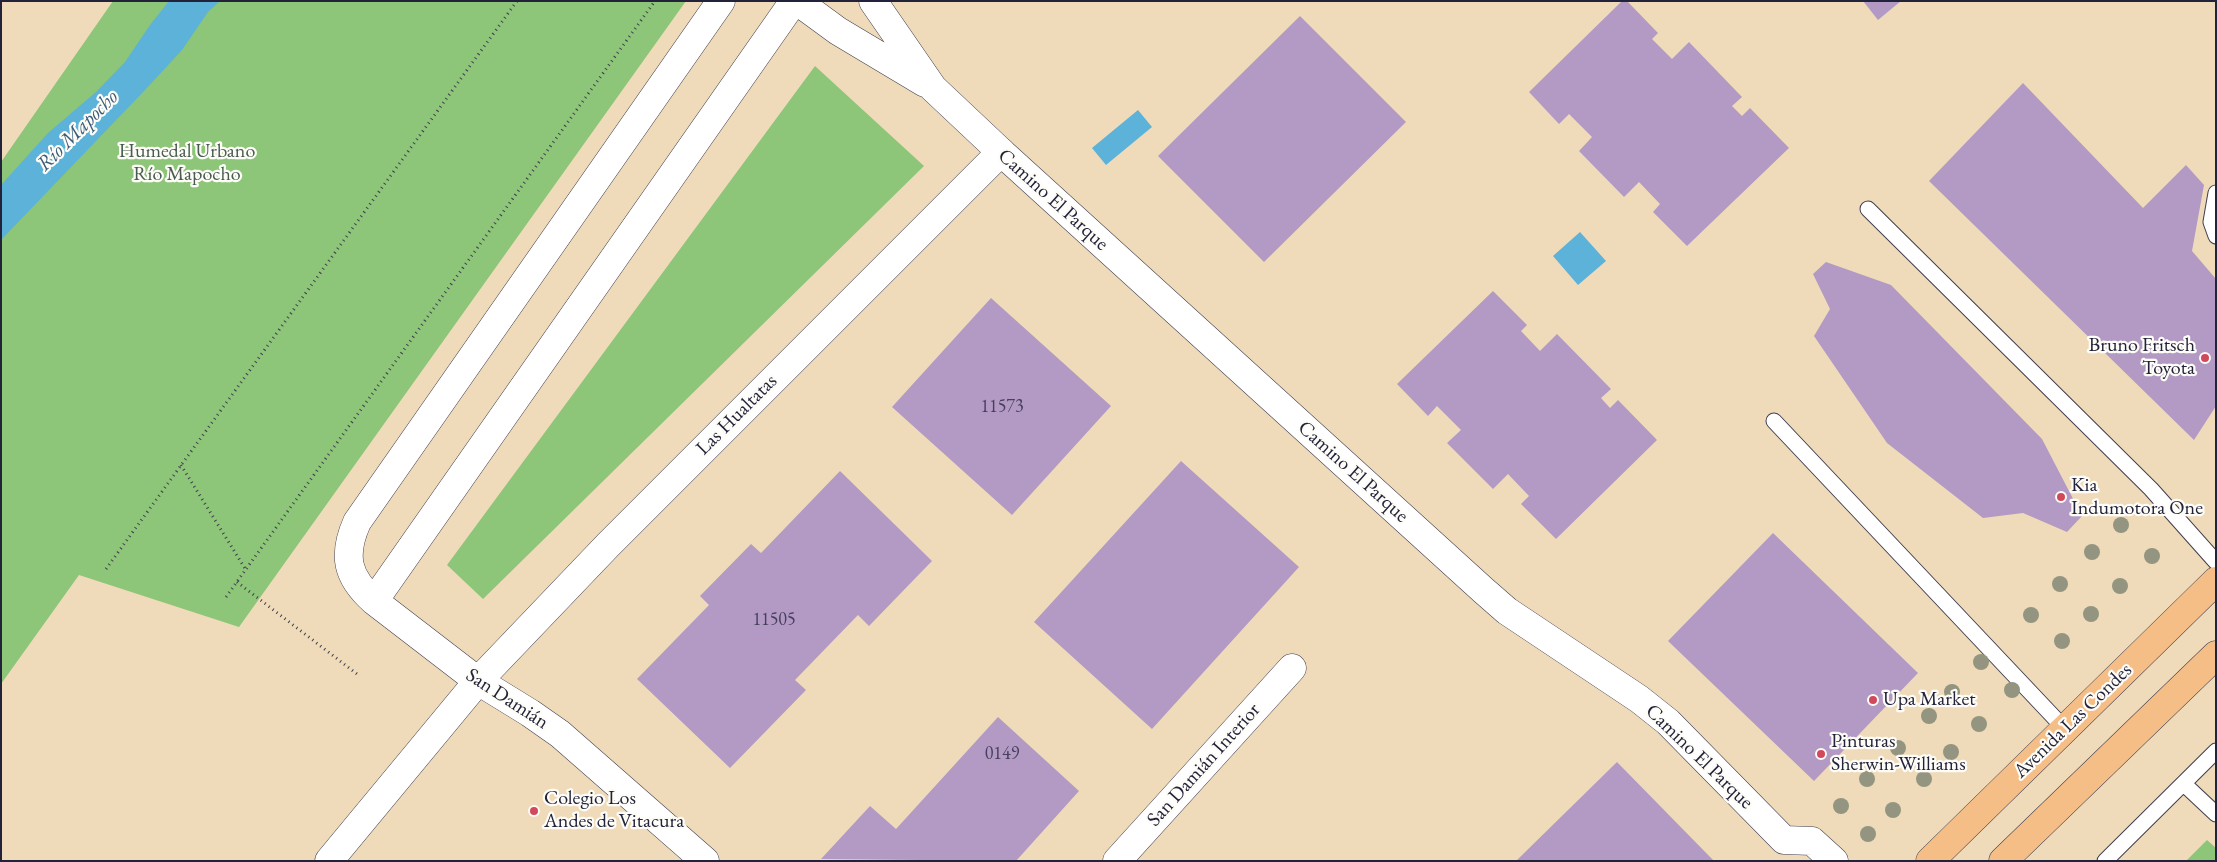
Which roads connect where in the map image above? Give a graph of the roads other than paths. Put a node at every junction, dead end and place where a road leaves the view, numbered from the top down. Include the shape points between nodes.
1 (721, 1) edge
2 (795, 1) edge
3 (873, 1) edge
4 (933, 88) junction
5 (1001, 152) junction
6 (2216, 193) edge
7 (1868, 209) dead end
8 (2216, 236) edge
9 (1774, 421) dead end
10 (2216, 562) edge
11 (2216, 581) edge
12 (374, 601) junction
13 (2216, 654) edge
14 (1292, 668) dead end
15 (478, 681) junction
16 (2065, 729) junction
17 (2216, 751) edge
18 (2184, 784) junction
19 (2216, 814) edge
20 (1784, 851) edge
21 (329, 861) edge
22 (705, 861) edge
23 (1117, 861) edge
24 (1834, 861) edge
25 (1930, 861) edge
26 (2003, 861) edge
27 (2105, 861) edge

1 - 12 street, San Damián via 357,522 350,538 351,574
2 - 4 street, Camino El Parque
2 - 12 street
3 - 4 street, Camino El Parque
4 - 5 street, Camino El Parque
5 - 15 street, Las Hualtatas via 671,482
5 - 20 street, Camino El Parque via 1507,611 1668,722
6 - 8 lane via 2211,222
7 - 10 lane via 2150,489
9 - 16 lane
11 - 16 main road, Avenida Las Condes
12 - 15 street, San Damián
13 - 26 main road
14 - 23 street, San Damián Interior
15 - 21 street, Las Hualtatas
15 - 22 street, San Damián via 560,734
16 - 25 main road, Avenida Las Condes
17 - 18 lane
18 - 19 lane
18 - 27 lane
20 - 24 street, Camino El Parque via 1812,841

